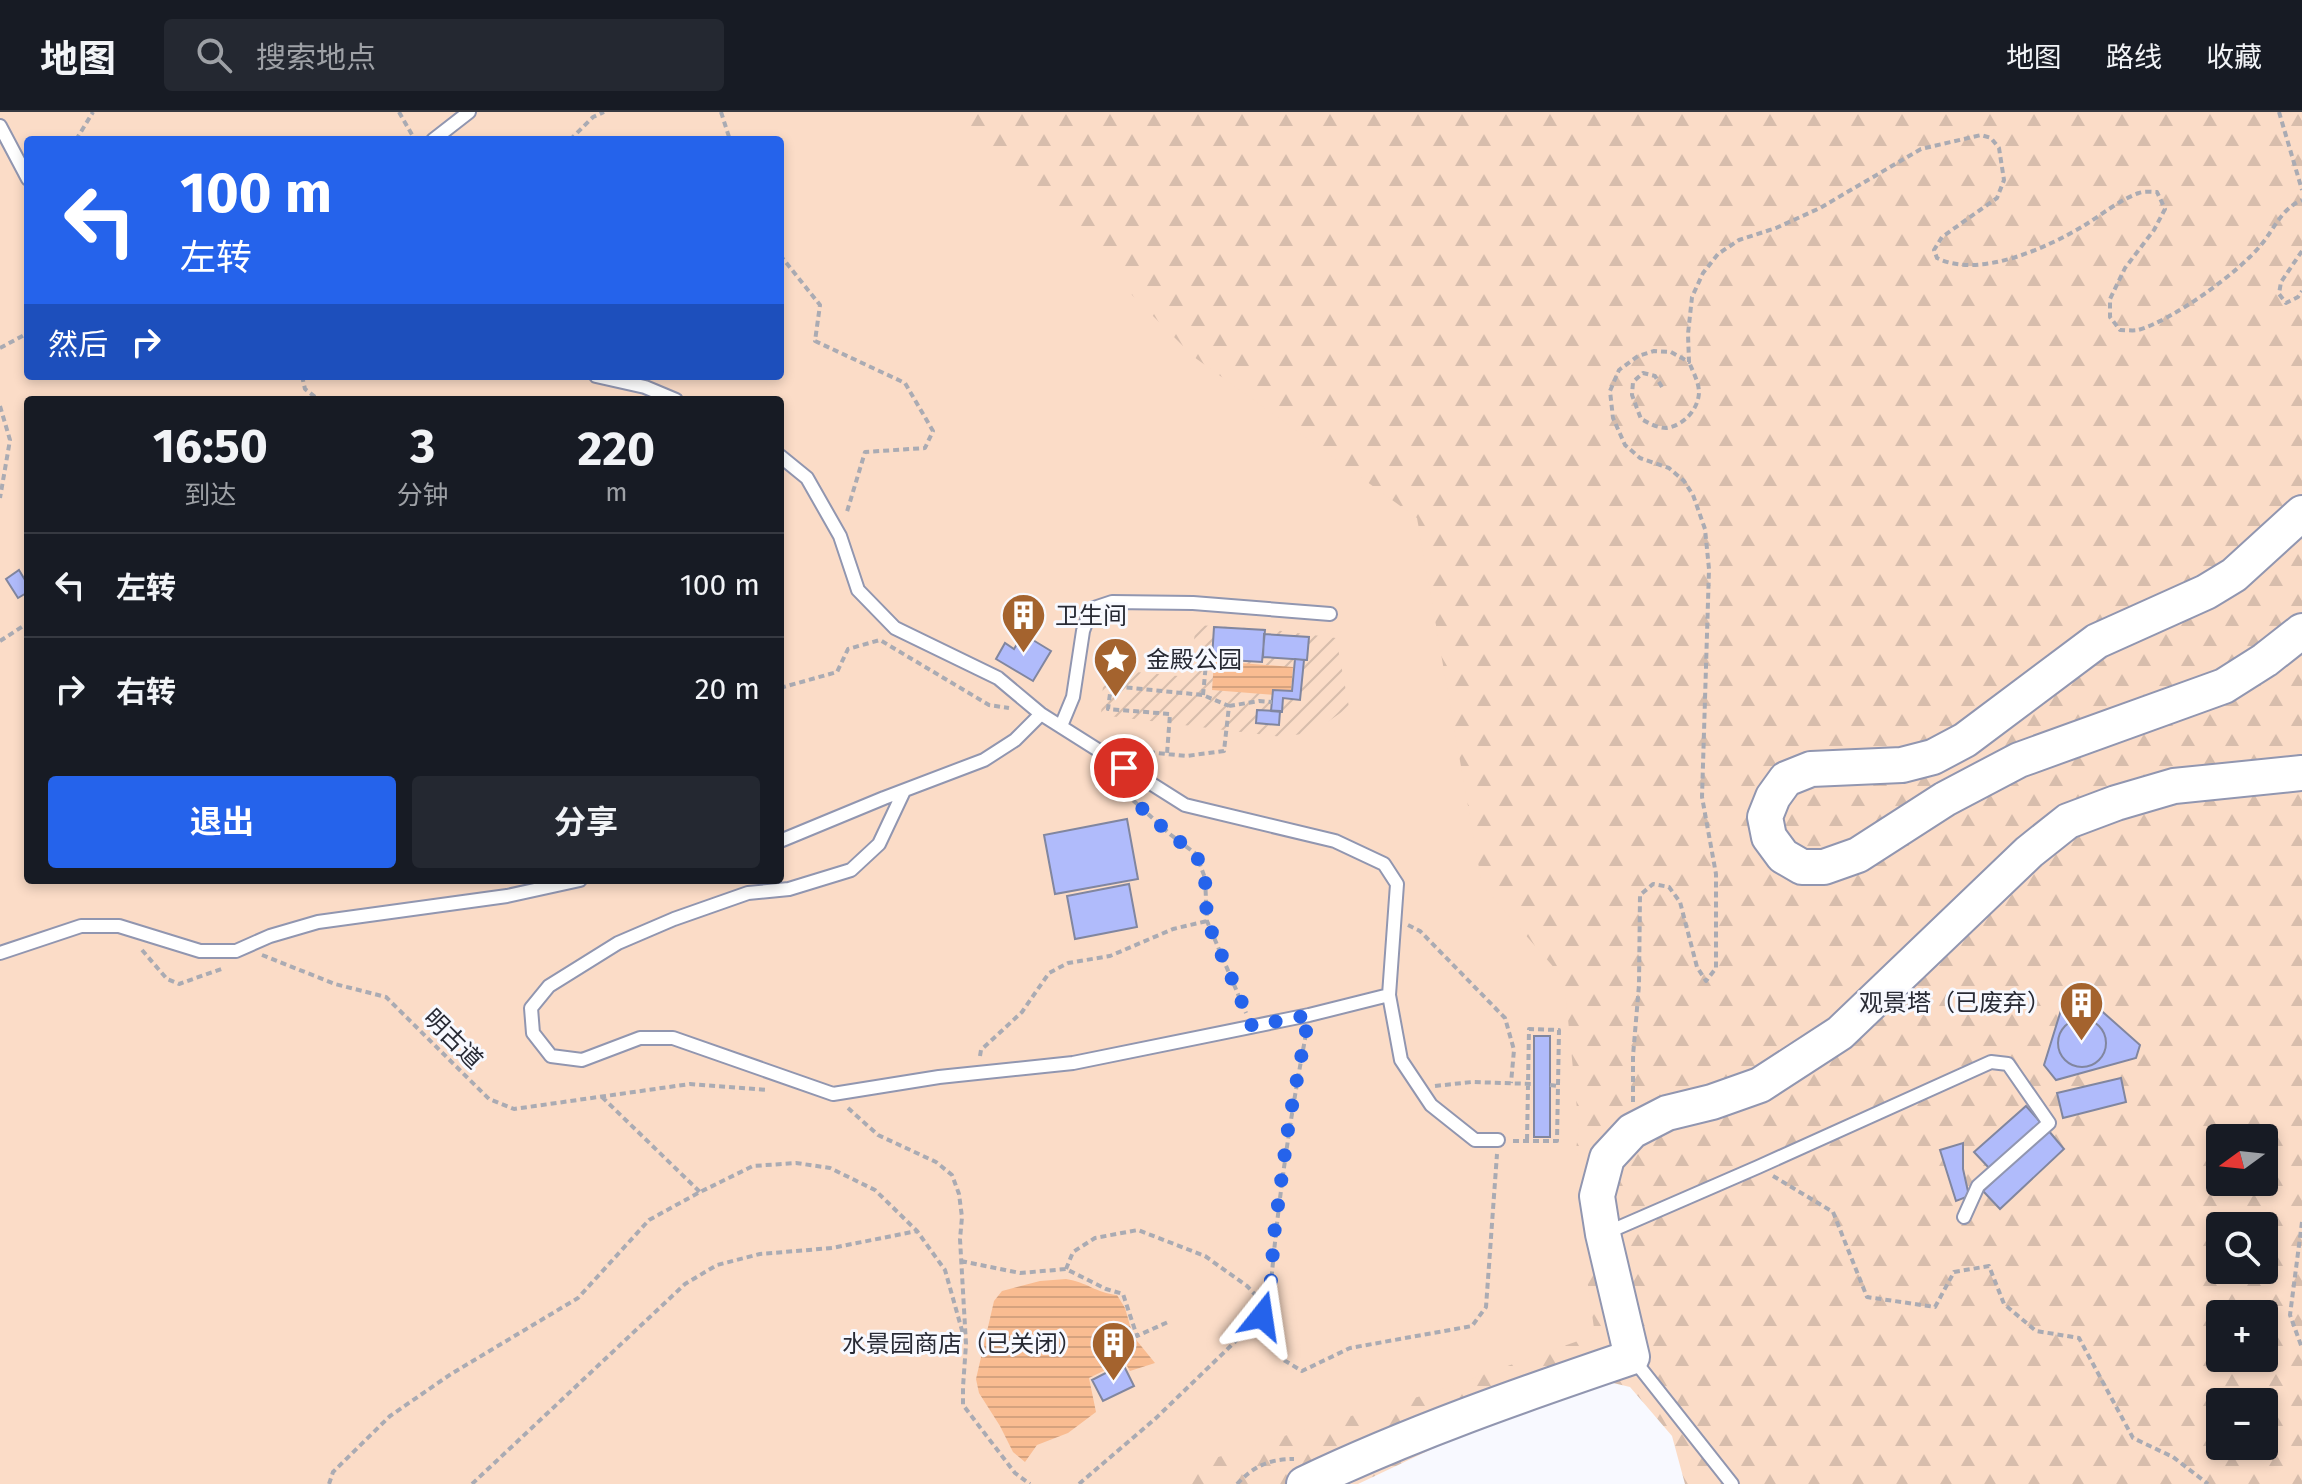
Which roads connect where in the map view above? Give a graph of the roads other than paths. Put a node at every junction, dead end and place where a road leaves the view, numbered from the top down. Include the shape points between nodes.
1 (469, 112) edge
2 (0, 126) edge
3 (438, 136) edge
4 (24, 171) edge
5 (614, 380) edge
6 (666, 396) edge
7 (784, 459) edge
8 (2302, 513) edge
9 (1330, 614) dead end
10 (2302, 631) edge
11 (1041, 714) junction
12 (1061, 726) junction
13 (2302, 773) edge
14 (904, 791) junction
15 (784, 839) edge
16 (562, 884) edge
17 (0, 953) edge
18 (1389, 995) junction
19 (1498, 1140) road end
20 (1964, 1217) dead end
21 (1603, 1234) junction
22 (1632, 1357) junction
23 (1304, 1472) edge
24 (1732, 1484) edge

1 - 3 lane
2 - 4 lane
5 - 6 lane
7 - 11 lane via 807,478 840,536 858,590 895,628 998,678
8 - 10 street via 2234,575 2097,641 1965,740 1933,757 1902,765 1811,769 1786,779 1765,817 1769,837 1783,856 1802,867 1824,867 1858,855 1945,799 2019,760 2224,686
9 - 12 lane via 1193,603 1112,602 1091,609 1073,697
11 - 12 lane
11 - 14 lane via 984,760
12 - 18 lane via 1185,805 1335,841 1384,864 1397,884
13 - 21 street via 2174,786 2068,821 1840,1033 1760,1085 1667,1113 1632,1131 1607,1158 1597,1196
14 - 15 lane
14 - 18 lane via 879,844 851,870 789,889 748,893 618,943 549,986 531,1008 533,1033 551,1056 582,1060 640,1038 673,1038 833,1094 1073,1063
16 - 17 lane via 318,922 236,951 200,951 119,926 81,926
18 - 19 lane via 1401,1060 1431,1105 1475,1140
20 - 21 lane via 1978,1186 2049,1123 2008,1064 1991,1062
21 - 22 street
22 - 23 street
22 - 24 lane

